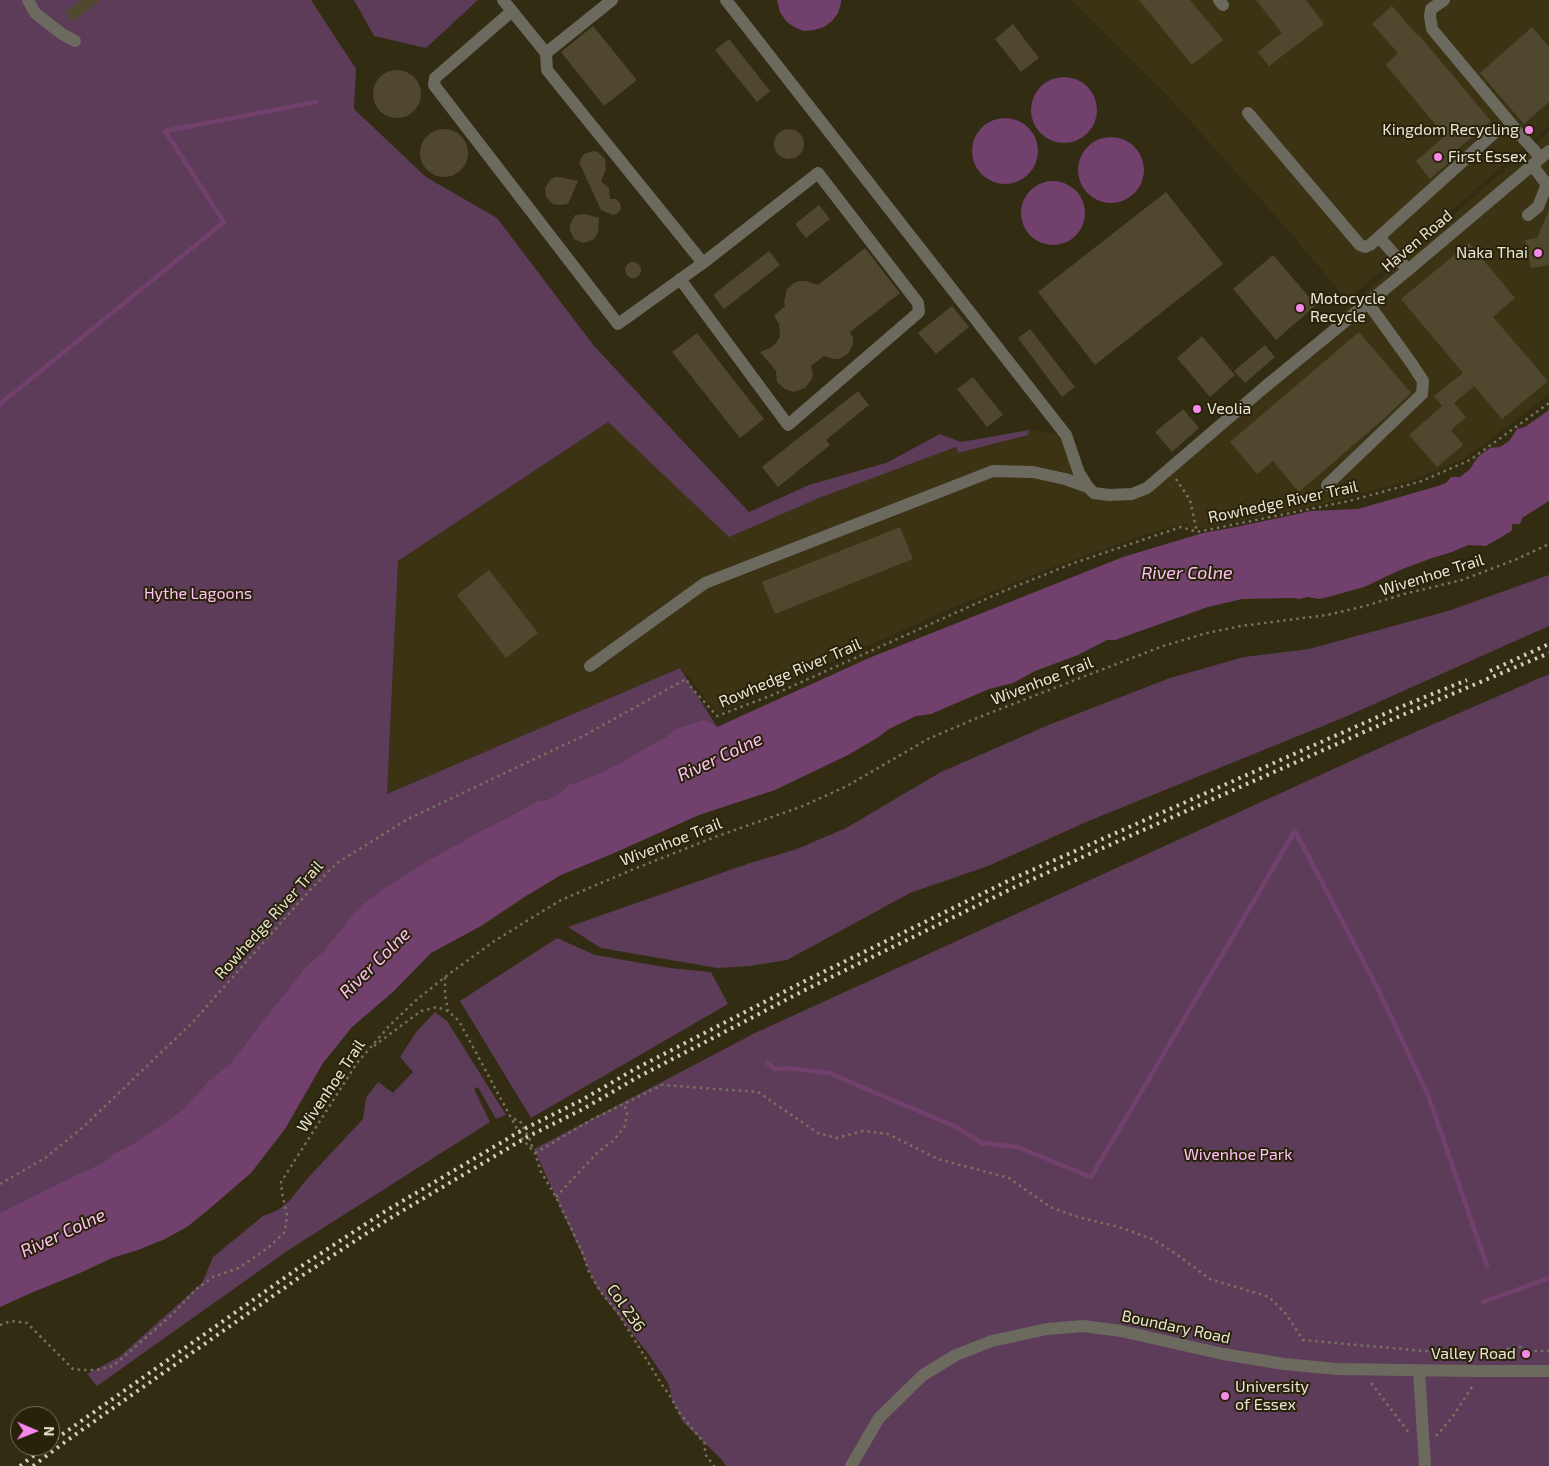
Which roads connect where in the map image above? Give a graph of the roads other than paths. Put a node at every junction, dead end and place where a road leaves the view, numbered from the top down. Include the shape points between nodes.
1 (28, 0) edge
2 (503, 0) edge
3 (612, 0) edge
4 (726, 0) edge
5 (1444, 0) edge
6 (512, 10) junction
7 (75, 41) dead end
8 (546, 53) junction
9 (1248, 113) dead end
10 (1494, 133) dead end
11 (1541, 158) edge
12 (1548, 186) edge
13 (1528, 215) dead end
14 (1380, 237) junction
15 (703, 263) junction
16 (1408, 270) junction
17 (680, 279) junction
18 (1368, 303) junction
19 (1327, 485) dead end
20 (1088, 487) junction
21 (590, 666) dead end
22 (1419, 1371) junction
23 (1549, 1371) edge
24 (851, 1466) edge
25 (1425, 1466) edge

1 - 7 street via 35,13
2 - 6 street
3 - 8 street
4 - 20 street via 1066,435 1079,473
5 - 11 street via 1431,9 1432,29
6 - 8 street
6 - 17 street via 435,78 434,85 618,324
8 - 15 street via 547,70
9 - 14 street via 1360,245 1370,245
10 - 14 street
11 - 12 street
11 - 16 street, Haven Road
12 - 13 street via 1538,207
14 - 16 street
15 - 17 street
15 - 17 street via 818,173 918,303 919,312 788,425
16 - 18 street, Haven Road
18 - 19 street via 1423,381 1422,394
18 - 20 street, Haven Road via 1147,488 1132,494 1108,495 1094,493
20 - 21 street, Haven Road via 1033,472 993,471 705,583
22 - 23 street, Boundary Road via 1475,1366
22 - 24 street, Boundary Road via 1284,1364 1121,1331 1083,1326 1047,1329 956,1354 923,1375 879,1418
22 - 25 street

